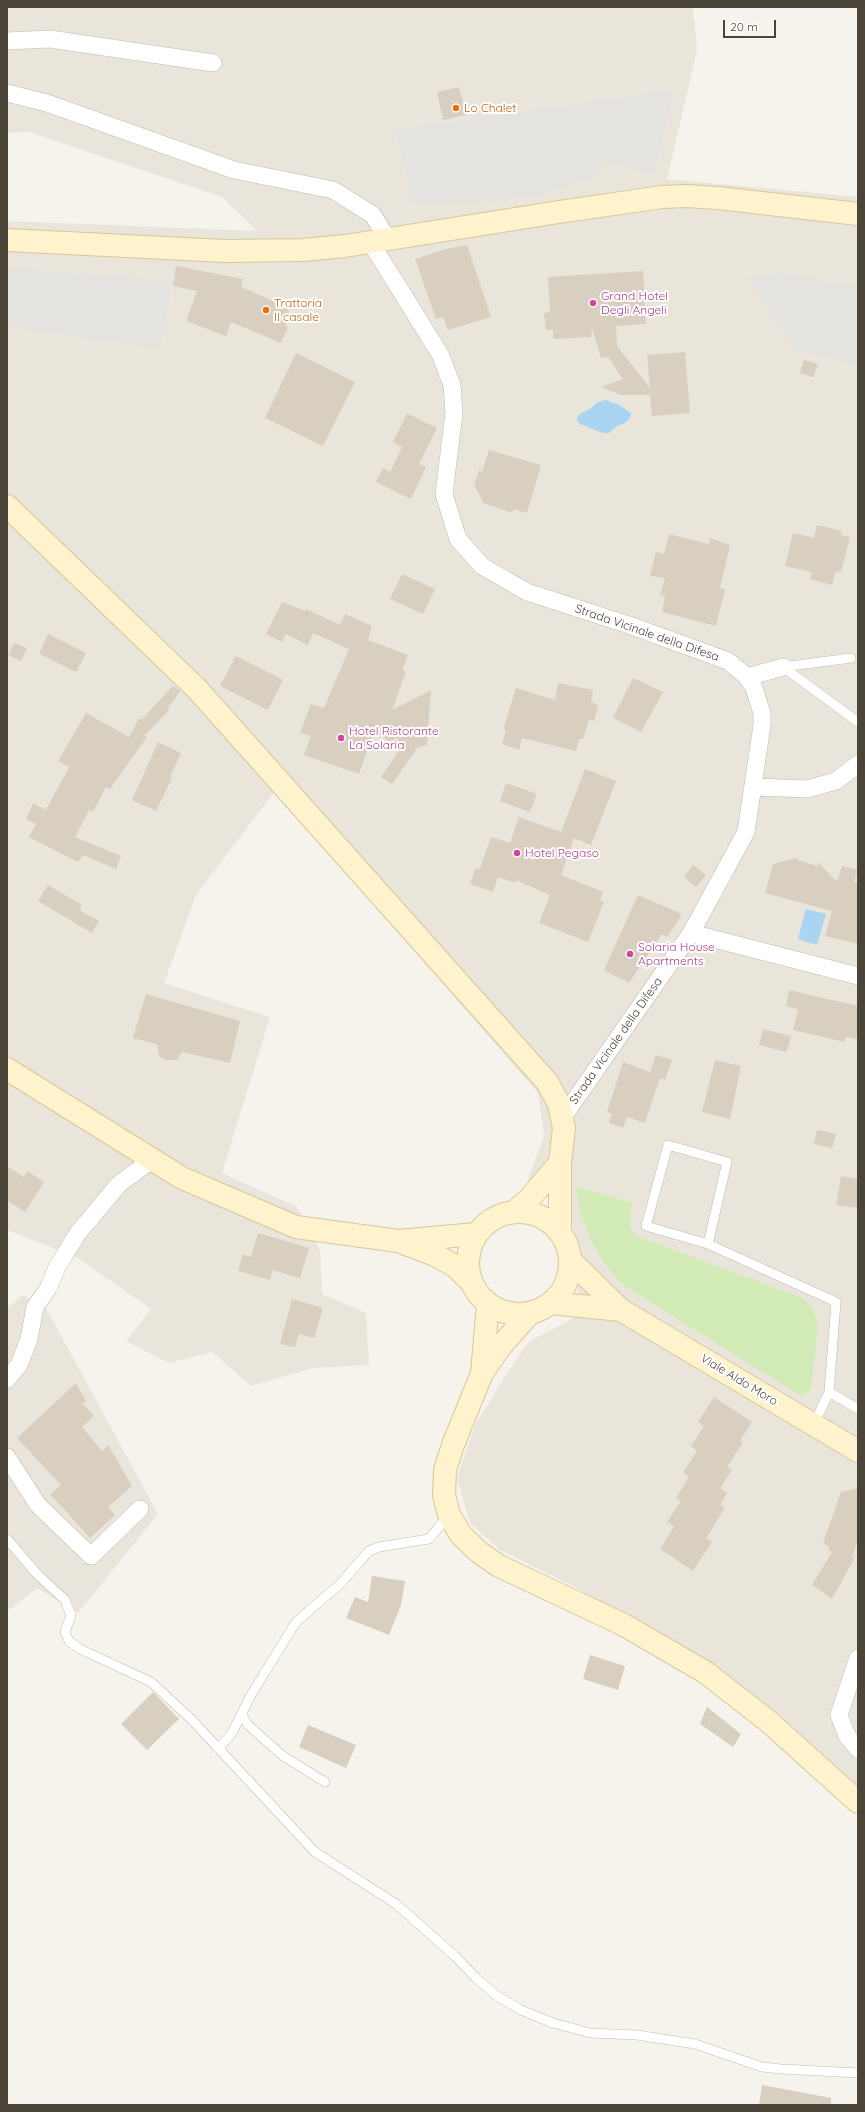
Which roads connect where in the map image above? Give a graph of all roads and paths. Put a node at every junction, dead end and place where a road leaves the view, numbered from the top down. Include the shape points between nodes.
1 (7, 41) edge
2 (213, 63) dead end
3 (7, 93) edge
4 (858, 214) edge
5 (7, 240) edge
6 (379, 241) junction
7 (7, 506) edge
8 (851, 658) dead end
9 (783, 667) junction
10 (747, 677) junction
11 (858, 722) edge
12 (858, 764) edge
13 (754, 787) junction
14 (691, 933) junction
15 (858, 976) edge
16 (7, 1069) edge
17 (563, 1117) junction
18 (153, 1159) junction
19 (560, 1163) junction
20 (514, 1212) junction
21 (560, 1233) junction
22 (476, 1234) junction
23 (398, 1241) junction
24 (708, 1244) junction
25 (570, 1260) junction
26 (470, 1281) junction
27 (551, 1303) junction
28 (488, 1304) junction
29 (621, 1310) junction
30 (530, 1313) junction
31 (482, 1373) junction
32 (7, 1379) edge
33 (829, 1392) junction
34 (858, 1409) edge
35 (814, 1424) junction
36 (858, 1451) edge
37 (7, 1457) edge
38 (140, 1509) dead end
39 (449, 1515) junction
40 (7, 1539) edge
41 (858, 1658) edge
42 (242, 1715) junction
43 (219, 1748) junction
44 (858, 1749) edge
45 (325, 1782) dead end
46 (858, 1802) edge
47 (858, 2073) edge

1 - 2 street via 50,39
3 - 6 street, Strada Vicinale della Difesa via 47,103 234,170 333,190 373,215
4 - 6 main road via 718,198 662,197
5 - 6 main road via 225,251 303,250
6 - 10 street, Strada Vicinale della Difesa via 440,354 452,385 454,413 444,494 458,539 482,566 528,592 717,656
7 - 17 main road via 203,695 534,1065 554,1093
8 - 9 lane
9 - 10 street
9 - 11 lane
10 - 13 street, Strada Vicinale della Difesa via 762,712
12 - 13 street via 836,781 807,789
13 - 14 street, Strada Vicinale della Difesa via 746,832
14 - 15 street
14 - 17 street, Strada Vicinale della Difesa
16 - 18 main road
17 - 19 main road via 564,1140
18 - 23 main road via 182,1178 296,1227
18 - 32 street via 119,1184 78,1233 57,1267 49,1287 35,1307 19,1365
19 - 20 main road via 529,1199
19 - 21 main road
20 - 21 main road via 531,1213 548,1221
20 - 22 main road via 499,1215 486,1223
21 - 25 main road via 567,1246
22 - 23 main road
22 - 26 main road via 469,1249 467,1265
23 - 26 main road via 435,1255 455,1266
24 - 24 lane via 727,1162 668,1145 646,1226
24 - 33 lane via 836,1302
25 - 27 main road via 568,1276 562,1291
25 - 29 main road, Viale Aldo Moro
26 - 28 main road
27 - 29 main road, Viale Aldo Moro
27 - 30 main road
28 - 30 main road via 501,1311
28 - 31 main road
29 - 35 main road, Viale Aldo Moro
30 - 31 main road via 500,1347
31 - 39 main road via 445,1470 444,1495
33 - 34 lane
33 - 35 lane
35 - 36 main road, Viale Aldo Moro
37 - 38 street via 38,1505 91,1556
39 - 42 lane via 429,1539 369,1550 340,1584 296,1622 251,1695
39 - 46 main road via 461,1535 499,1566 624,1625 705,1672 768,1721
40 - 43 lane via 37,1574 65,1600 71,1615 65,1632 69,1641 80,1650 134,1672 151,1682
41 - 44 street via 839,1715 846,1736
42 - 43 lane via 232,1733
42 - 45 lane via 248,1725 283,1756
43 - 47 lane via 315,1852 396,1904 497,1996 521,2010 553,2023 590,2032 637,2035 695,2044 781,2070

